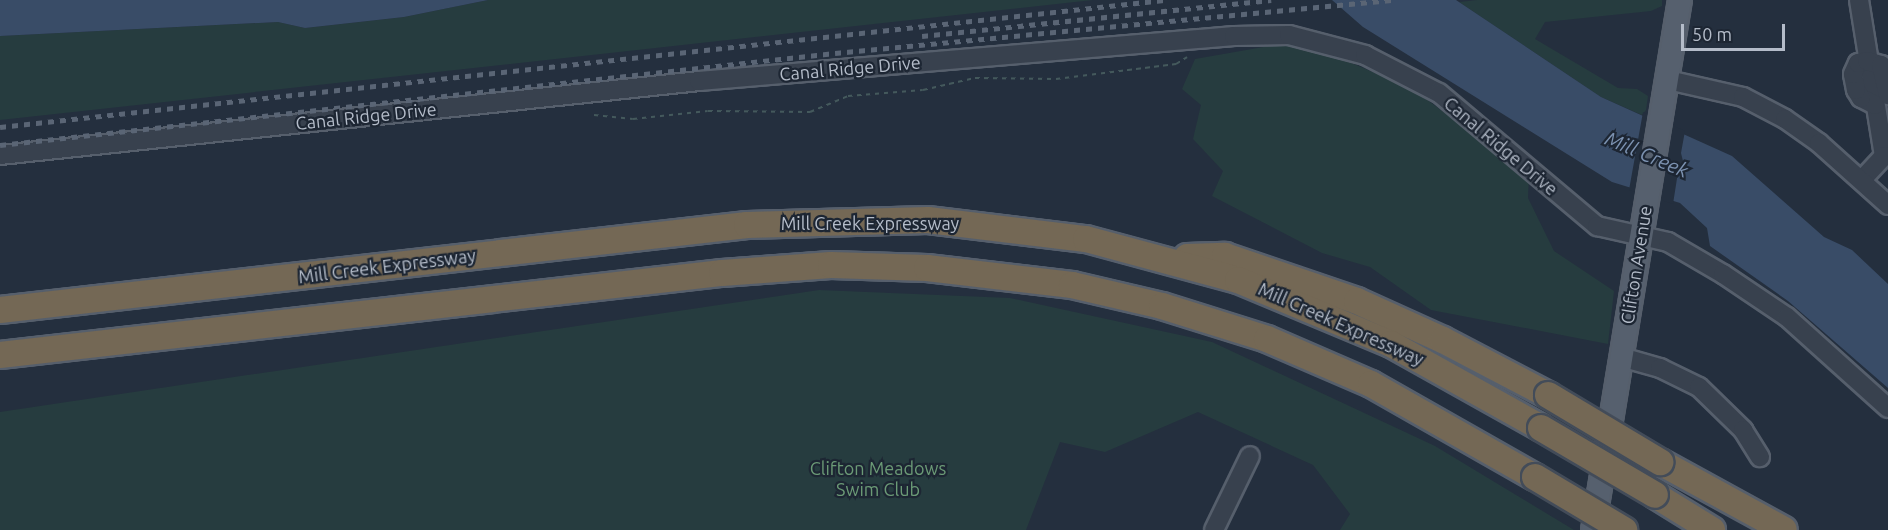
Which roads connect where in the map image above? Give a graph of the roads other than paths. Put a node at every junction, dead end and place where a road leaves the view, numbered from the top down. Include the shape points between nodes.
1 (1680, 0) edge
2 (1859, 0) edge
3 (1668, 80) junction
4 (1881, 100) edge
5 (1886, 154) edge
6 (0, 155) edge
7 (1862, 180) junction
8 (1888, 205) edge
9 (1642, 233) junction
10 (1162, 258) junction
11 (0, 310) edge
12 (0, 355) edge
13 (1621, 357) junction
14 (1888, 408) edge
15 (1250, 456) dead end
16 (1760, 457) dead end
17 (1214, 530) edge
18 (1593, 530) edge
19 (1624, 530) edge
20 (1712, 530) edge
21 (1784, 530) edge

1 - 3 main road, Clifton Avenue
2 - 4 street via 1867,61
3 - 7 street via 1731,94 1767,109 1819,143
3 - 9 main road, Clifton Avenue
4 - 5 street
5 - 7 street
6 - 9 street, Canal Ridge Drive via 699,81 1289,35 1338,47 1398,69 1439,93 1484,128 1597,226
7 - 8 street
9 - 13 main road, Clifton Avenue
9 - 14 street, Canal Ridge Drive via 1668,242 1787,317
10 - 11 highway, Mill Creek Expressway via 1086,239 1006,227 928,220 796,221
10 - 20 highway, Mill Creek Expressway, bridge via 1238,280 1350,324 1434,365
10 - 21 highway, bridge via 1225,256 1357,301 1548,395
12 - 19 highway, bridge via 722,273 831,265 927,268 1072,285 1162,306 1267,339 1380,389
13 - 16 street via 1660,368 1699,387 1743,430
13 - 18 main road, Clifton Avenue
15 - 17 street

